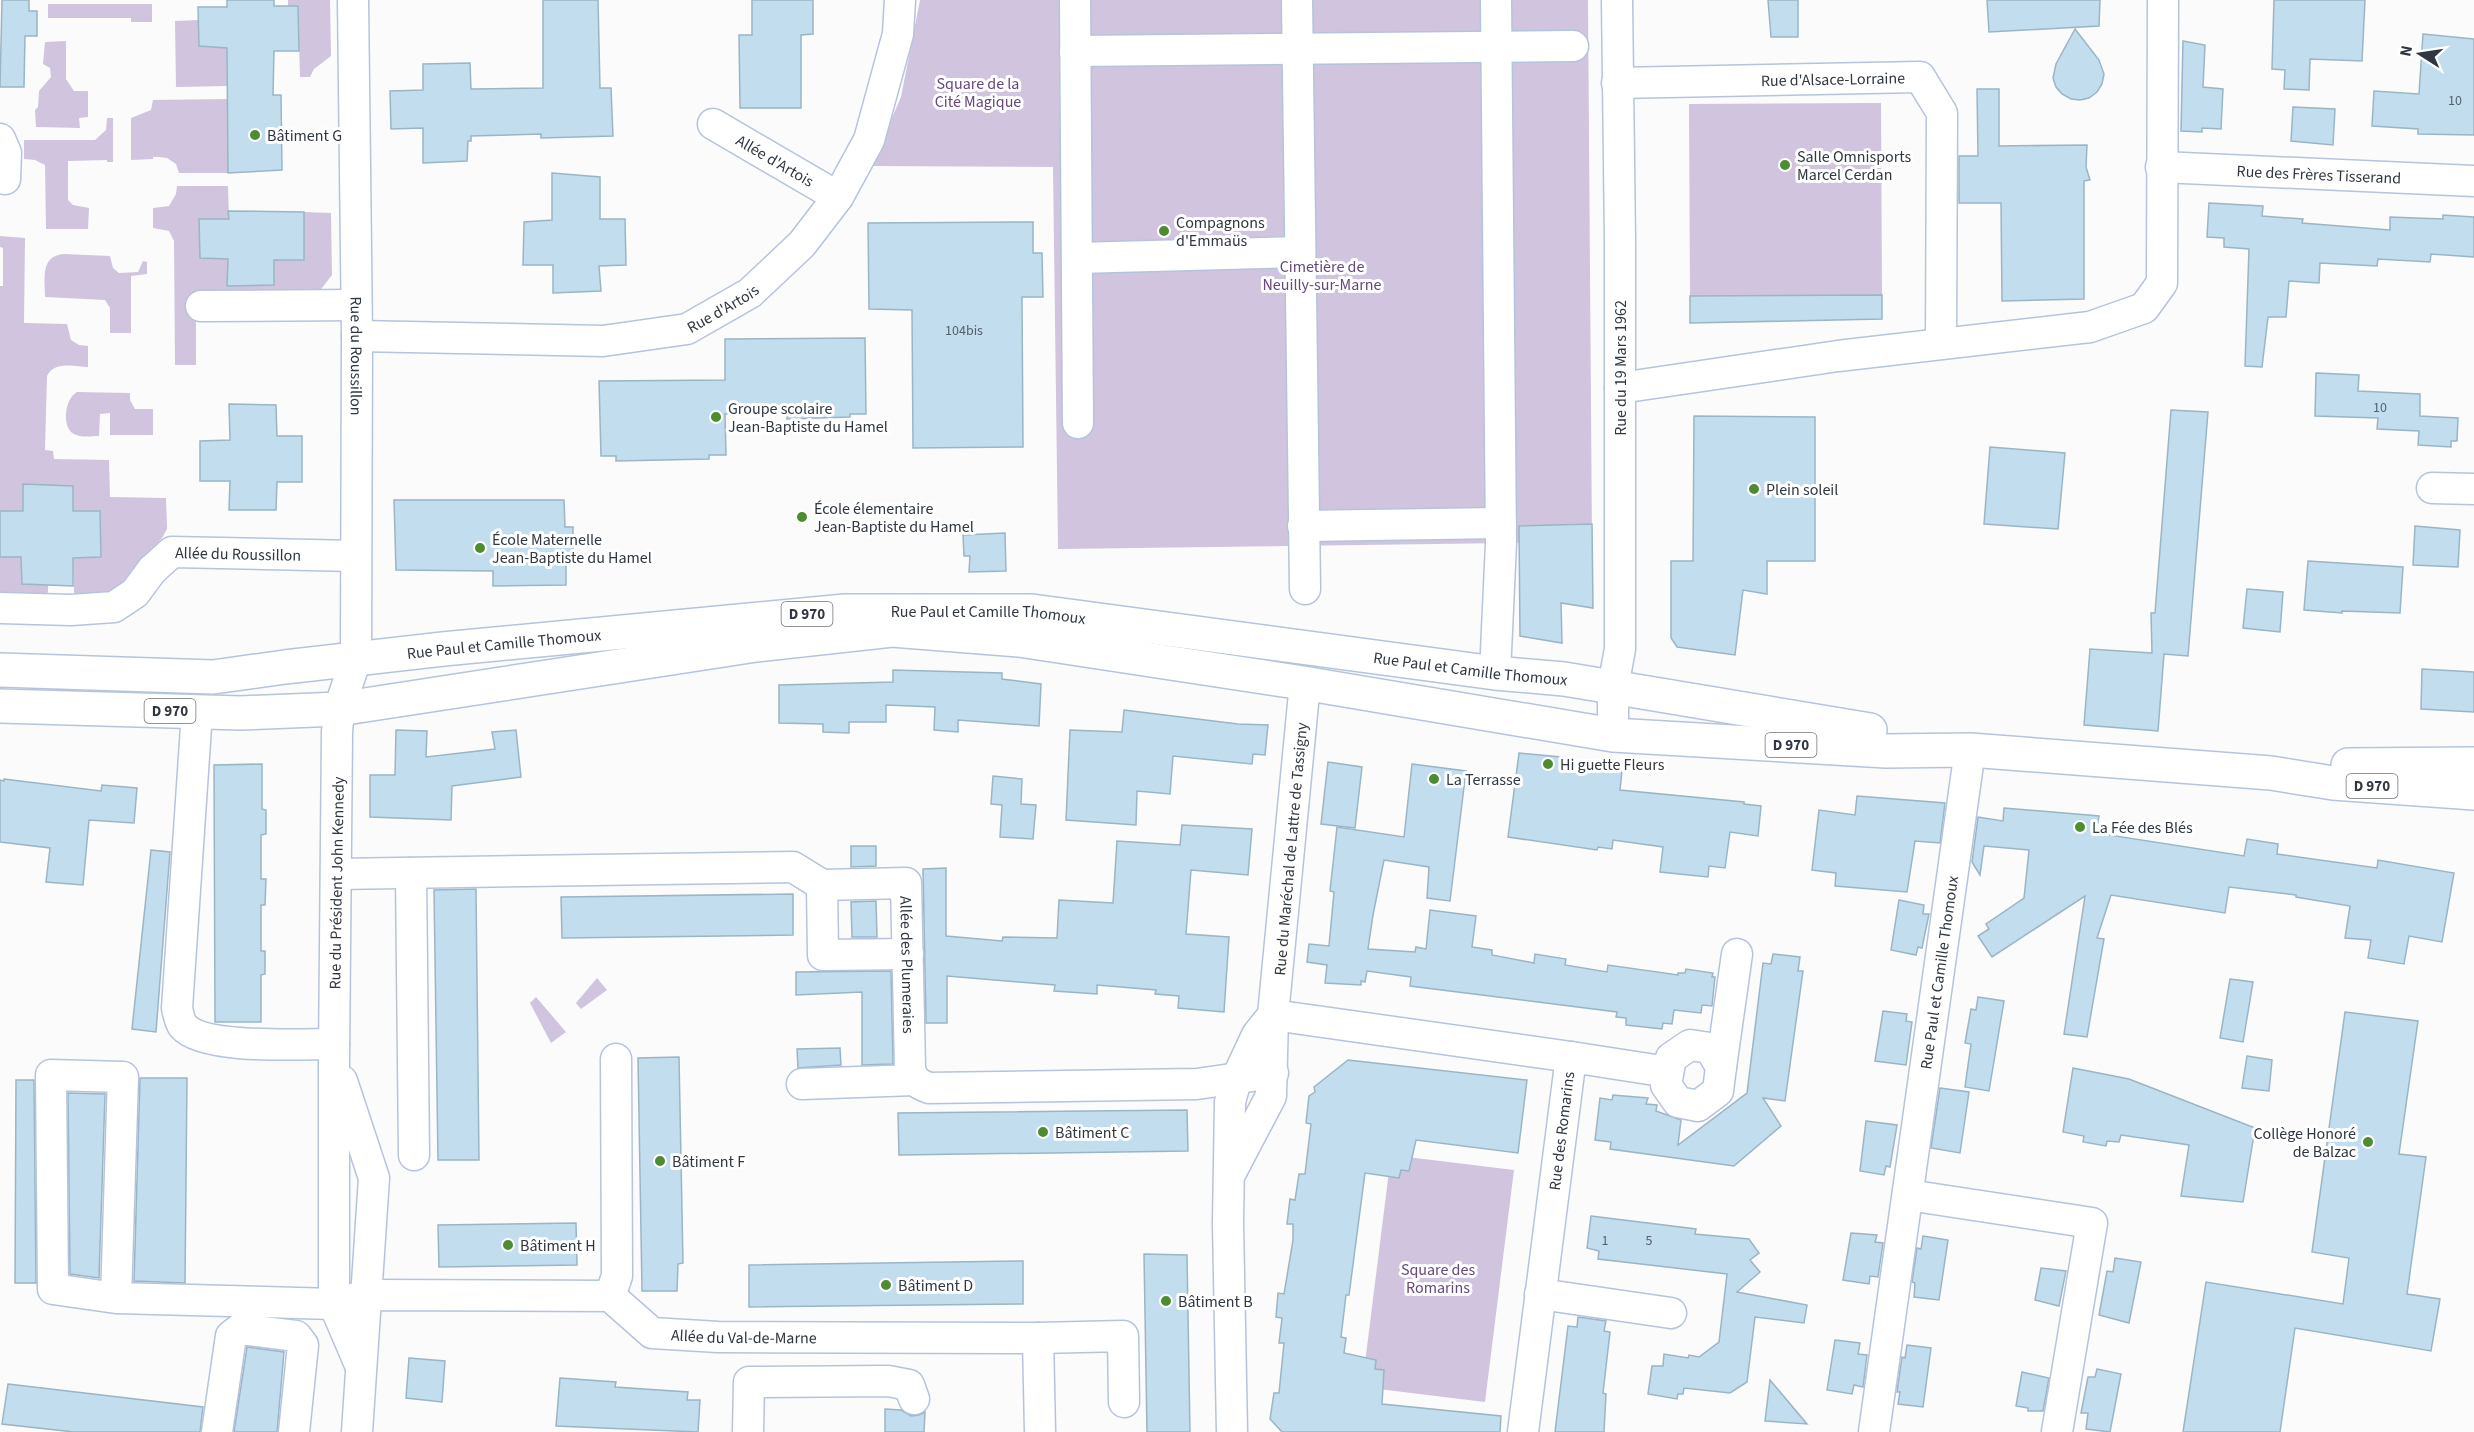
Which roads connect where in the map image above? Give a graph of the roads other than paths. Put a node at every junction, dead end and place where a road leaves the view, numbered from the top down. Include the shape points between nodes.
1 (353, 0) edge
2 (900, 0) edge
3 (1075, 0) edge
4 (1297, 0) edge
5 (1496, 0) edge
6 (1617, 0) edge
7 (2163, 0) edge
8 (1573, 46) dead end
9 (1496, 47) junction
10 (1297, 49) junction
11 (1075, 51) junction
12 (1617, 83) junction
13 (713, 124) dead end
14 (0, 139) edge
15 (2161, 166) junction
16 (4, 179) dead end
17 (2474, 181) edge
18 (838, 197) junction
19 (1299, 252) junction
20 (1077, 258) junction
21 (357, 305) junction
22 (201, 306) dead end
23 (357, 336) junction
24 (1941, 343) junction
25 (1620, 388) junction
26 (1078, 423) dead end
27 (2432, 488) dead end
28 (2474, 489) edge
29 (1501, 523) junction
30 (1303, 526) junction
31 (354, 556) junction
32 (1305, 589) dead end
33 (0, 608) edge
34 (356, 659) junction
35 (0, 670) edge
36 (1495, 673) junction
37 (1305, 683) junction
38 (1613, 687) junction
39 (0, 706) edge
40 (339, 709) junction
41 (197, 712) junction
42 (1613, 735) junction
43 (1970, 750) junction
44 (2474, 764) edge
45 (2271, 773) junction
46 (2474, 793) edge
47 (411, 873) junction
48 (336, 874) junction
49 (822, 885) junction
50 (908, 954) junction
51 (1737, 954) dead end
52 (1273, 1015) junction
53 (334, 1050) junction
54 (1571, 1058) junction
55 (616, 1059) dead end
56 (1721, 1067) junction
57 (1668, 1072) junction
58 (1274, 1073) junction
59 (915, 1080) junction
60 (1236, 1080) junction
61 (802, 1084) dead end
62 (414, 1155) dead end
63 (1229, 1176) junction
64 (1908, 1195) junction
65 (1540, 1294) junction
66 (367, 1295) junction
67 (610, 1296) junction
68 (116, 1298) junction
69 (334, 1304) junction
70 (1671, 1313) dead end
71 (1038, 1338) junction
72 (361, 1367) junction
73 (914, 1399) dead end
74 (1124, 1402) dead end
75 (217, 1432) edge
76 (294, 1432) edge
77 (357, 1432) edge
78 (748, 1432) edge
79 (1040, 1432) edge
80 (1232, 1432) edge
81 (1523, 1432) edge
82 (1874, 1432) edge
83 (2057, 1432) edge

1 - 21 street, Rue du Roussillon
2 - 18 street, Rue d'Artois via 898,34 869,141
3 - 11 street
4 - 10 street
5 - 9 street
6 - 12 street, Rue du 19 Mars 1962
7 - 15 street
8 - 9 street
9 - 10 street
9 - 29 street
10 - 11 street
10 - 19 street
11 - 20 street
12 - 24 street, Rue d'Alsace-Lorraine via 1920,77 1942,113
12 - 25 street, Rue du 19 Mars 1962
13 - 18 street, Allée d'Artois
14 - 16 street via 6,153
15 - 17 street, Rue des Frères Tisserand
15 - 24 street via 2162,283 2144,308 2090,327
18 - 23 street, Rue d'Artois via 802,244 750,293 687,329 603,341
19 - 20 street
19 - 30 street
20 - 26 street
21 - 22 street
21 - 23 street, Rue du Roussillon
23 - 31 street, Rue du Roussillon
24 - 25 street
25 - 38 street, Rue du 19 Mars 1962 via 1620,649
27 - 28 street
29 - 30 street
29 - 36 street
30 - 32 street
31 - 33 street, Allée du Roussillon via 172,552 135,593 114,607
31 - 34 street, Rue du Roussillon
34 - 35 main road, Rue Paul et Camille Thomoux / D 970 via 213,677
34 - 36 main road, Rue Paul et Camille Thomoux / D 970 via 845,611 1032,610
34 - 40 street, Rue du Roussillon
36 - 38 main road, Rue Paul et Camille Thomoux / D 970
37 - 40 main road, Rue Paul et Camille Thomoux / D 970 via 1019,640 891,630 756,645
37 - 42 main road, Rue Paul et Camille Thomoux / D 970
37 - 52 street, Rue du Maréchal de Lattre de Tassigny
38 - 42 street, Rue du 19 Mars 1962
38 - 43 main road, Rue Paul et Camille Thomoux / D 970
39 - 41 main road, Rue Paul et Camille Thomoux / D 970
40 - 41 main road, Rue Paul et Camille Thomoux / D 970
40 - 48 street, Rue du Président John Kennedy
41 - 53 street via 177,1008 182,1025 218,1042
42 - 43 main road, Rue Paul et Camille Thomoux / D 970 via 1886,752
43 - 45 main road, Rue Paul et Camille Thomoux / D 970
43 - 64 street, Rue Paul et Camille Thomoux
44 - 45 main road, Rue Paul et Camille Thomoux / D 970 via 2318,766
45 - 46 main road, Rue Paul et Camille Thomoux / D 970 via 2333,783
47 - 48 street
47 - 49 street via 793,867
47 - 62 street
48 - 53 street, Rue du Président John Kennedy
49 - 50 street via 823,955
49 - 50 street, Allée des Plumeraies via 906,883
50 - 59 street, Allée des Plumeraies via 910,1068
51 - 56 street
52 - 54 street, Rue des Romarins
52 - 58 street, Rue du Maréchal de Lattre de Tassigny
52 - 60 street, Rue du Maréchal de Lattre de Tassigny via 1257,1035
53 - 66 street, Rue du Président John Kennedy via 374,1178
53 - 69 street, Rue du Président John Kennedy
54 - 57 street
54 - 65 street, Rue des Romarins
55 - 67 street via 616,1276
56 - 57 street via 1710,1048 1690,1045 1671,1058
56 - 57 street via 1718,1092 1698,1106 1678,1102 1666,1086
58 - 60 street
58 - 63 street, Rue du Maréchal de Lattre de Tassigny via 1271,1096
59 - 60 street via 929,1088
59 - 61 street
60 - 63 street, Rue du Maréchal de Lattre de Tassigny via 1230,1102
63 - 80 street, Rue du Maréchal de Lattre de Tassigny
64 - 82 street, Rue Paul et Camille Thomoux
64 - 83 street via 2092,1224
65 - 70 street
65 - 81 street, Rue des Romarins
66 - 67 street
66 - 69 street
66 - 72 street, Rue du Président John Kennedy
67 - 71 street, Allée du Val-de-Marne via 652,1333 718,1337
68 - 68 street via 123,1077 51,1075 53,1289
68 - 69 street
69 - 72 street, Rue du Président John Kennedy
71 - 74 street, Allée du Val-de-Marne via 1123,1336
71 - 79 street
72 - 77 street, Rue du Président John Kennedy
73 - 78 street via 909,1385 888,1381 749,1382
75 - 76 street via 231,1336 240,1329 296,1336 303,1345

